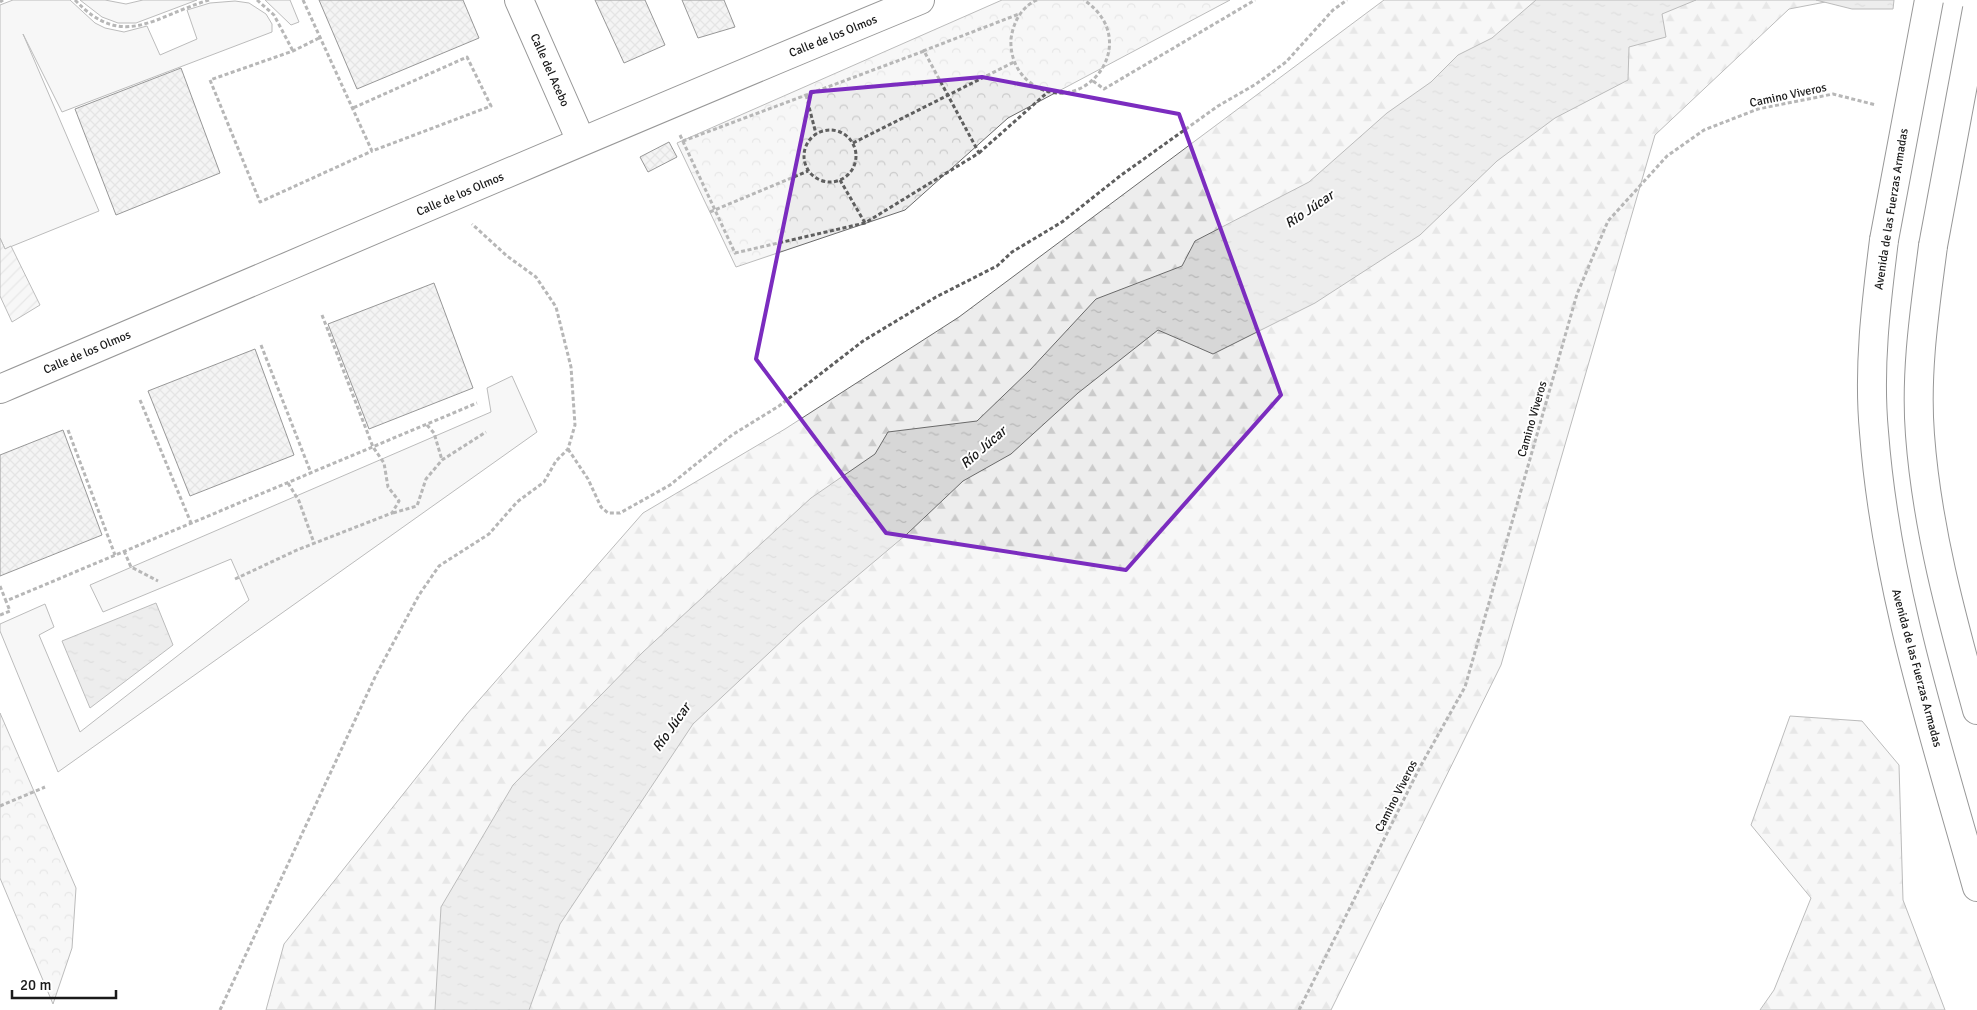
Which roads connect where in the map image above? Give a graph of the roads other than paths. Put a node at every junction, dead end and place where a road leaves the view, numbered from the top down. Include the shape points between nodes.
1 (519, 0) edge
2 (920, 0) edge
3 (1929, 0) edge
4 (1977, 9) edge
5 (581, 141) junction
6 (0, 389) edge
7 (1977, 710) edge
8 (1977, 887) edge

1 - 5 main road, Calle del Acebo
2 - 5 main road, Calle de los Olmos
3 - 8 main road, Avenida de las Fuerzas Armadas, bridge via 1884,240 1875,312 1873,430 1893,578
4 - 7 main road, bridge via 1932,246 1919,377 1920,434 1929,515 1941,577
5 - 6 main road, Calle de los Olmos

